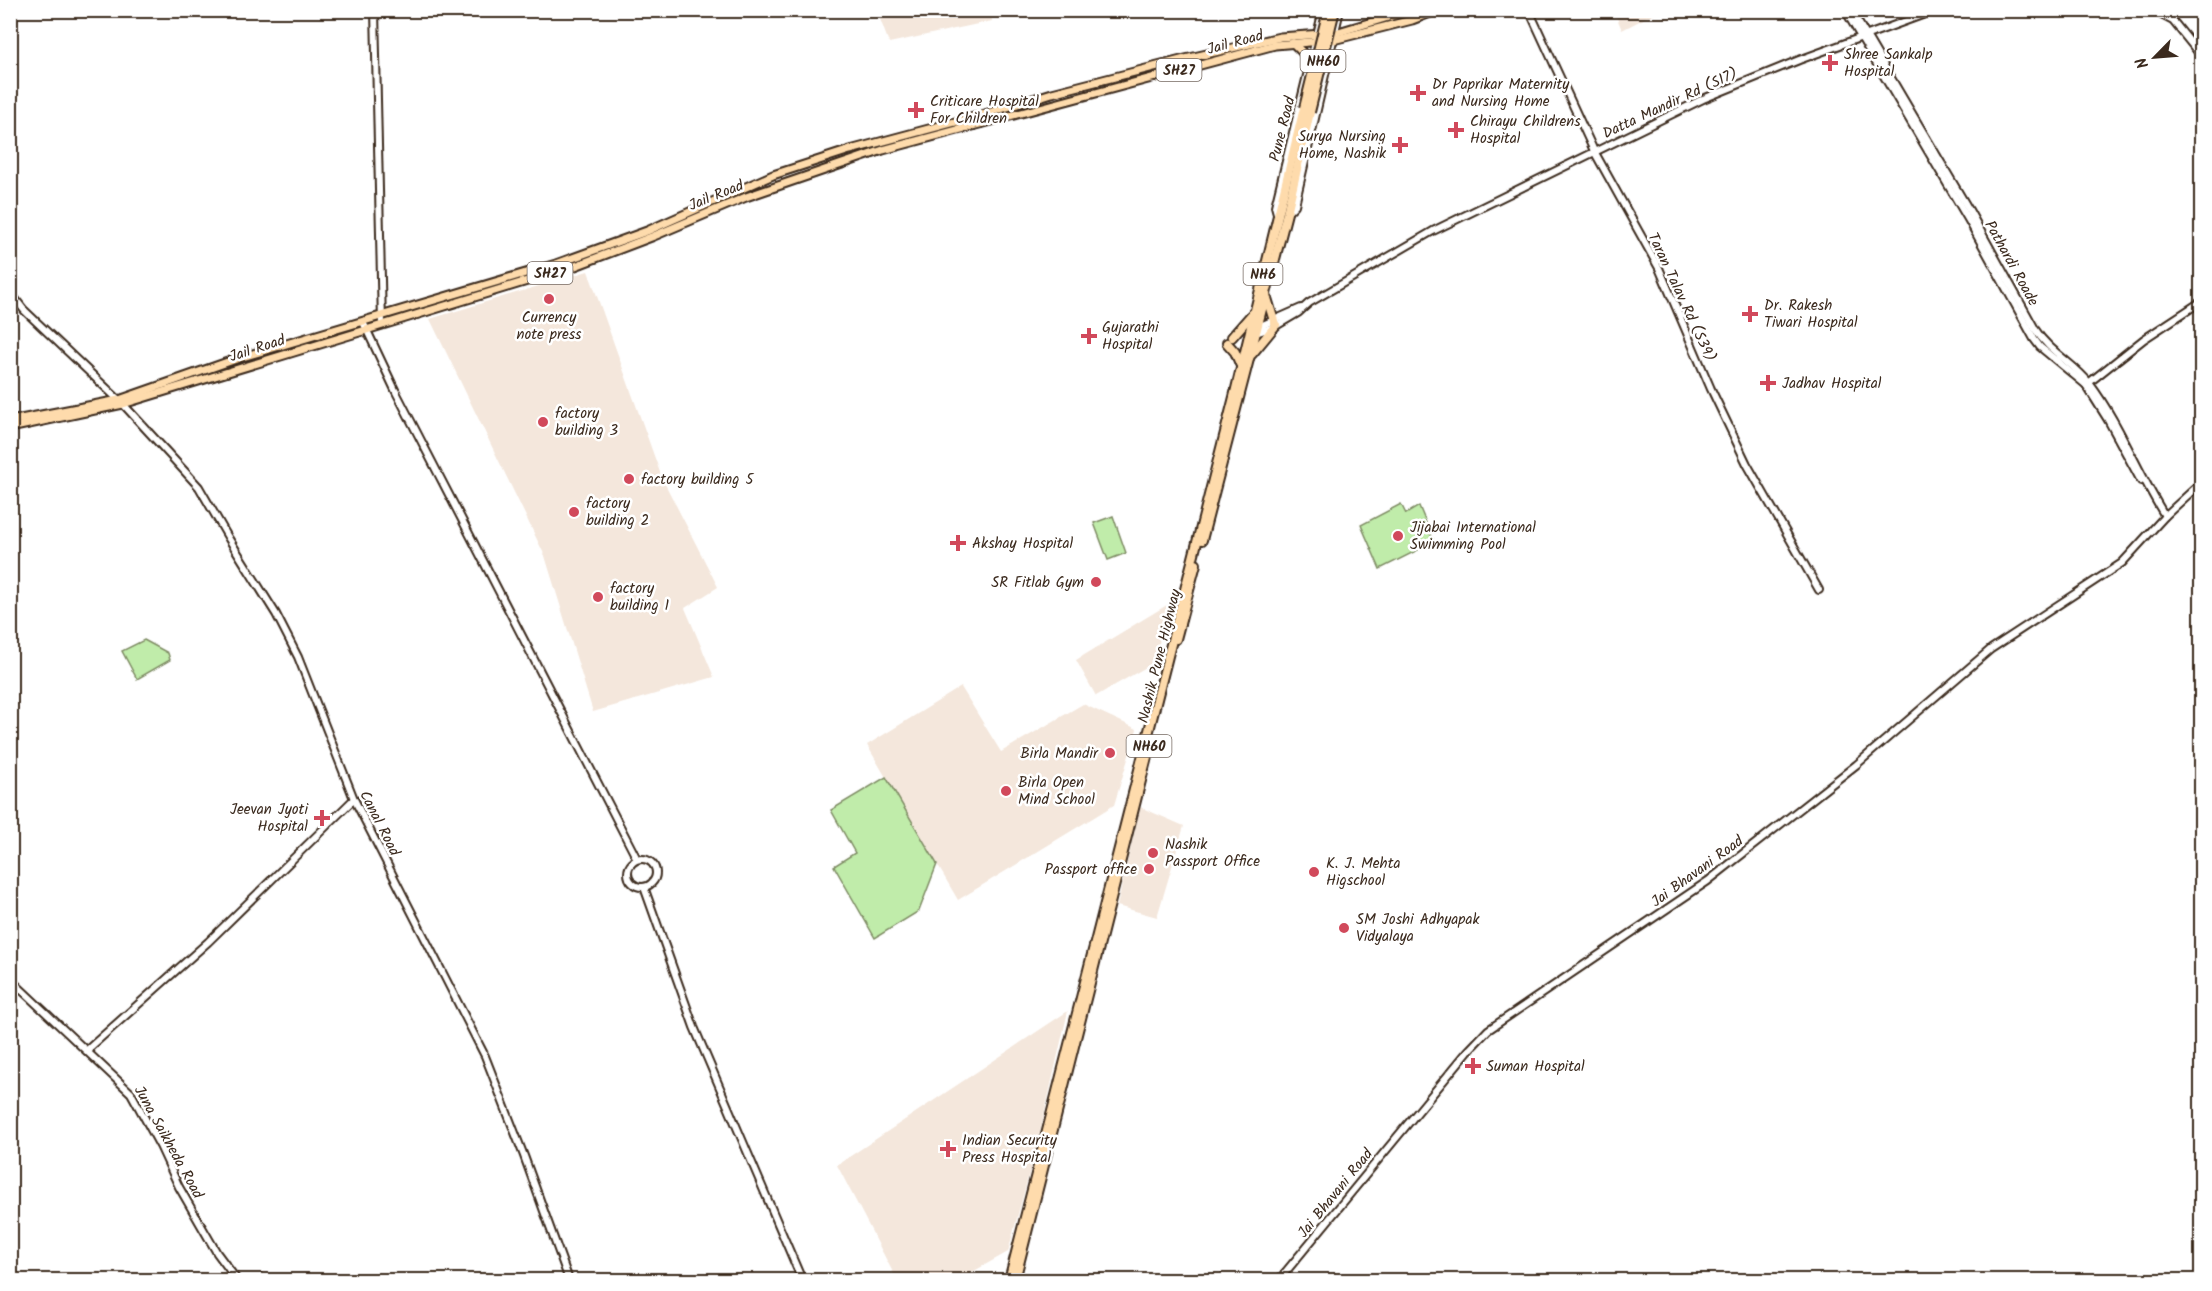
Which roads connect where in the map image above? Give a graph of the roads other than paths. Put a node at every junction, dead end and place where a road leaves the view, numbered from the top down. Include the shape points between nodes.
1 (375, 10) edge
2 (1323, 10) edge
3 (1328, 10) edge
4 (1335, 10) edge
5 (1340, 10) edge
6 (1412, 10) edge
7 (1438, 10) edge
8 (1529, 10) edge
9 (1845, 10) edge
10 (1851, 10) edge
11 (1936, 10) edge
12 (2152, 10) edge
13 (1334, 36) junction
14 (1316, 38) junction
15 (1862, 38) junction
16 (1293, 43) junction
17 (2202, 57) edge
18 (1309, 67) junction
19 (1307, 110) junction
20 (1594, 151) junction
21 (742, 188) junction
22 (746, 197) junction
23 (1287, 213) junction
24 (1278, 218) junction
25 (10, 291) edge
26 (470, 293) junction
27 (1266, 294) junction
28 (2202, 301) edge
29 (1255, 310) junction
30 (381, 321) junction
31 (1275, 323) junction
32 (364, 326) junction
33 (1253, 332) junction
34 (1250, 357) junction
35 (1240, 364) junction
36 (2088, 384) junction
37 (121, 402) junction
38 (10, 421) edge
39 (10, 428) edge
40 (2202, 482) edge
41 (2165, 516) junction
42 (1819, 590) dead end
43 (354, 799) junction
44 (637, 859) junction
45 (644, 887) junction
46 (10, 979) edge
47 (87, 1050) junction
48 (237, 1281) edge
49 (569, 1281) edge
50 (802, 1281) edge
51 (1009, 1281) edge
52 (1015, 1281) edge
53 (1279, 1281) edge

1 - 30 street
2 - 14 street, Pune Road
3 - 19 highway, NH60, bridge
4 - 19 highway, NH60, bridge
5 - 13 street
6 - 13 main road, Jail Road
7 - 13 main road, Jail Road via 1412,20
8 - 20 street, Taran Talav Rd (S39)
9 - 15 street
10 - 15 street, Pathardi Roade
11 - 15 street, Datta Mandir Rd (S17)
12 - 17 street via 2173,21
13 - 14 main road, Jail Road / SH27
13 - 23 street via 1295,205
14 - 16 main road, Jail Road / SH27
14 - 18 street, Pune Road
14 - 21 main road, Jail Road / SH27 via 1286,37 1216,51 1052,93 850,150
15 - 20 street, Datta Mandir Rd (S17) via 1703,99
15 - 36 street, Pathardi Roade via 1952,181 2040,338
16 - 18 main road
16 - 22 main road, Jail Road / SH27 via 883,150
18 - 24 street, Pune Road via 1275,206
19 - 23 highway, Nashik Pune Highway
19 - 24 highway, NH6
20 - 31 street, Datta Mandir Rd (S17) via 1433,231
20 - 42 street, Taran Talav Rd (S39) via 1659,268 1749,468
21 - 22 main road
21 - 26 main road, Jail Road via 647,231
22 - 26 main road, Jail Road / SH27 via 570,268
23 - 27 highway, Nashik Pune Highway / NH60
24 - 29 highway, Nashik Pune Highway / NH6
25 - 37 street, Canal Road via 24,310
26 - 30 main road, Jail Road / SH27
27 - 31 highway
27 - 33 highway, Nashik Pune Highway / NH60
28 - 36 street via 2144,339
29 - 33 highway, Nashik Pune Highway / NH6
29 - 35 highway via 1230,340
30 - 32 main road, Jail Road / SH27
31 - 33 street, Datta Mandir Rd (S17)
31 - 34 highway
32 - 37 main road, Jail Road / SH27
32 - 44 street
33 - 34 highway, Nashik Pune Highway / NH60
33 - 35 highway, Nashik Pune Highway / NH60
34 - 52 highway, Nashik Pune Highway / NH60
35 - 51 highway, Nashik Pune Highway / NH60
36 - 41 street, Pathardi Roade via 2111,416
37 - 38 main road
37 - 39 main road, Jail Road / SH27
37 - 43 street, Canal Road via 199,487 276,614 311,686
40 - 41 street, Jai Bhavani Road
41 - 53 street, Jai Bhavani Road via 2122,563 1991,649 1856,765 1708,881 1488,1030
43 - 47 street via 208,942
43 - 49 street, Canal Road via 485,1056
44 - 45 street via 628,875 632,883
44 - 45 street via 650,861 656,871 653,883
45 - 50 street via 694,1028
46 - 47 street, Juna Saikheda Road
47 - 48 street, Juna Saikheda Road via 131,1093 179,1187

